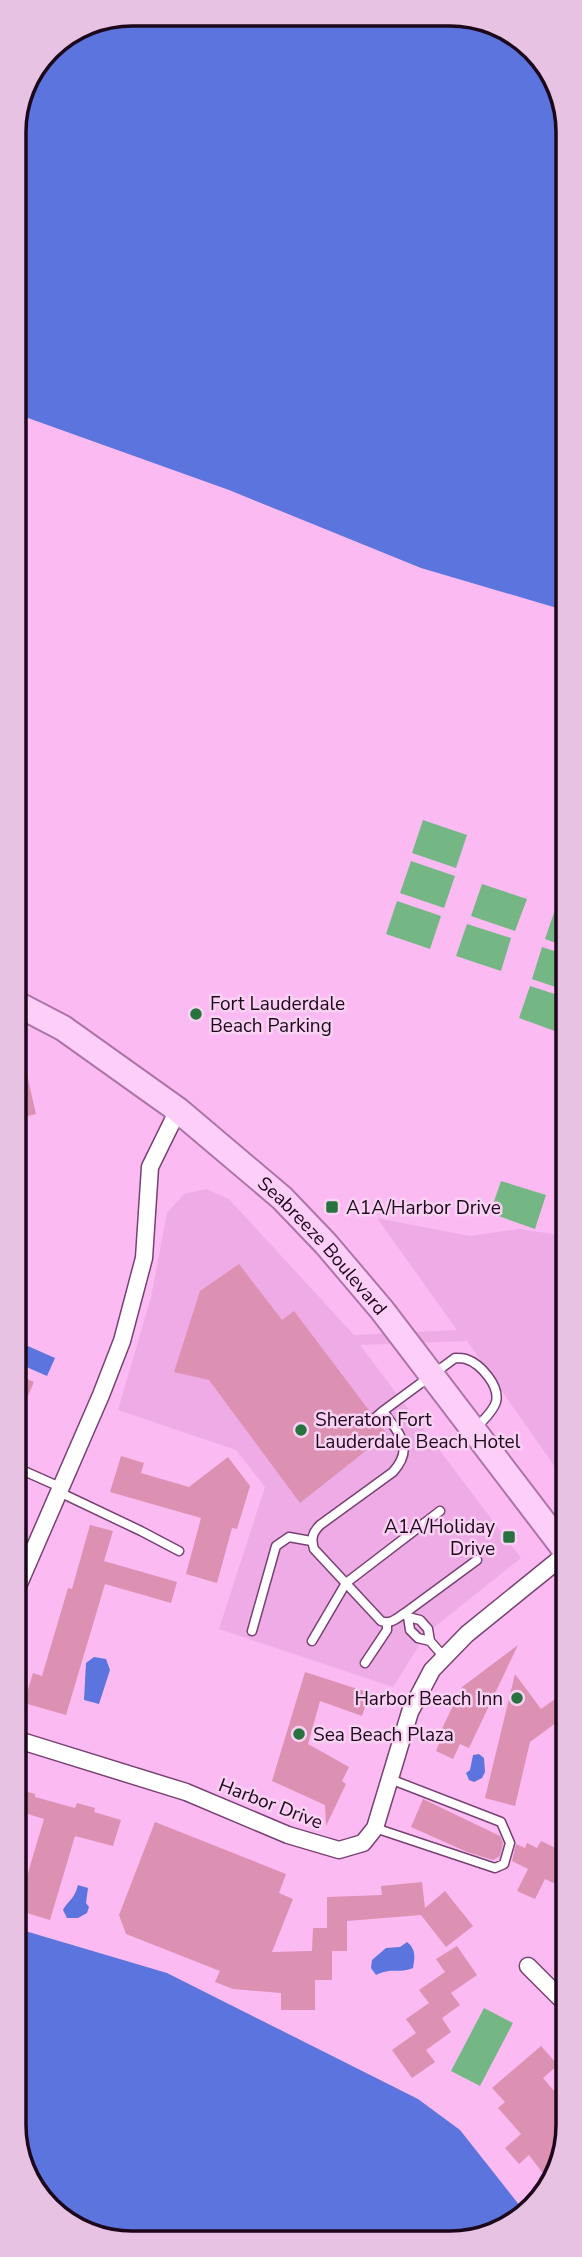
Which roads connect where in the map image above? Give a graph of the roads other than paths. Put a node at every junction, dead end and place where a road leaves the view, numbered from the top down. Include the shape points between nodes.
1 (26, 1009) edge
2 (178, 1110) junction
3 (433, 1375) junction
4 (383, 1411) junction
5 (375, 1418) dead end
6 (474, 1430) junction
7 (26, 1473) edge
8 (60, 1490) junction
9 (440, 1511) dead end
10 (556, 1538) edge
11 (311, 1541) junction
12 (179, 1551) dead end
13 (477, 1560) dead end
14 (556, 1562) edge
15 (26, 1567) edge
16 (346, 1583) junction
17 (407, 1615) junction
18 (387, 1623) junction
19 (251, 1631) dead end
20 (312, 1641) dead end
21 (444, 1657) junction
22 (365, 1662) dead end
23 (26, 1742) edge
24 (390, 1779) junction
25 (375, 1828) junction
26 (527, 1966) dead end
27 (556, 1994) edge

1 - 2 main road, Seabreeze Boulevard via 63,1028
2 - 3 main road, Seabreeze Boulevard via 282,1198 326,1244
2 - 8 street via 150,1167 144,1258 121,1341
3 - 4 lane
3 - 6 main road, Seabreeze Boulevard
3 - 6 lane via 455,1358 481,1368 497,1391 496,1400
4 - 5 lane
4 - 11 lane via 402,1440 402,1462 320,1525
6 - 10 main road, Seabreeze Boulevard
7 - 8 lane
8 - 12 lane
8 - 15 street
9 - 16 lane
11 - 16 lane
11 - 19 lane via 289,1537 276,1546
13 - 17 lane
14 - 21 street
16 - 18 lane
16 - 20 lane
17 - 18 lane
17 - 21 lane via 410,1630 430,1641
18 - 22 lane
21 - 24 street via 410,1712
23 - 25 street, Harbor Drive via 186,1792 288,1835 340,1850 363,1843
24 - 25 street
24 - 25 lane via 501,1822 510,1843 504,1864 495,1868
26 - 27 street

